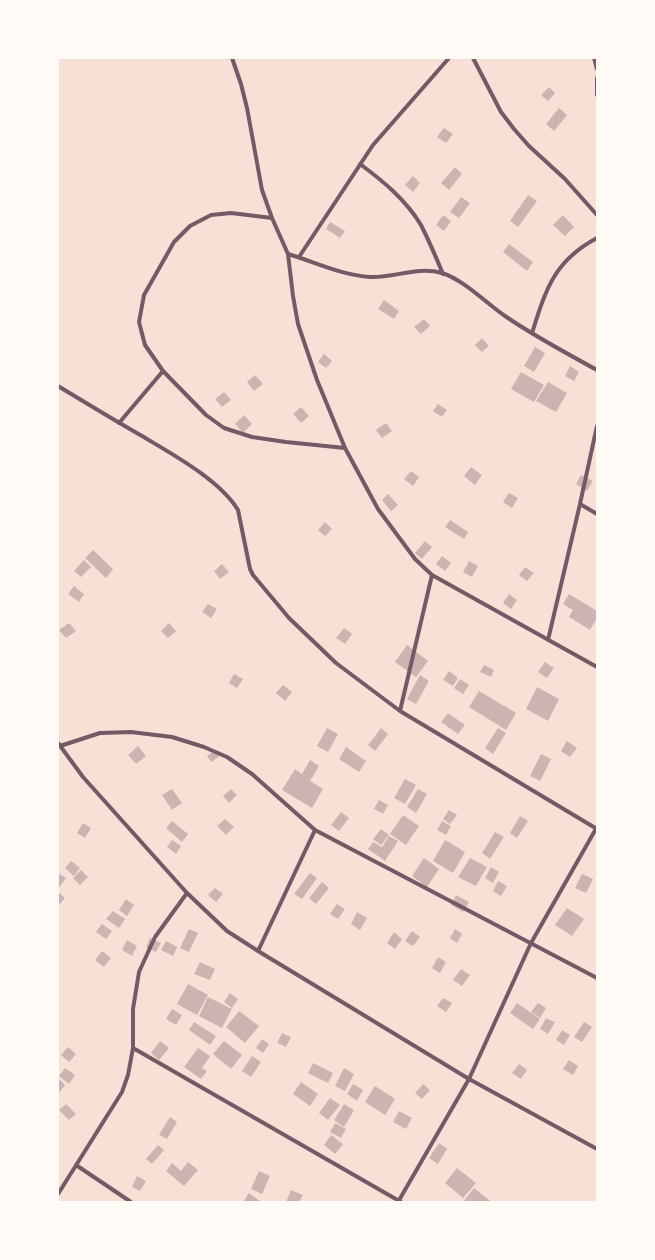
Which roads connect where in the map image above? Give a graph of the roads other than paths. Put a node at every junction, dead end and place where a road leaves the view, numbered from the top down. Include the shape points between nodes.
1 (232, 58) edge
2 (449, 58) edge
3 (473, 58) edge
4 (594, 58) edge
5 (597, 69) edge
6 (597, 78) edge
7 (597, 95) edge
8 (360, 164) junction
9 (597, 215) edge
10 (272, 218) junction
11 (597, 238) edge
12 (288, 254) junction
13 (299, 257) junction
14 (443, 274) junction
15 (532, 333) junction
16 (597, 370) edge
17 (163, 371) junction
18 (58, 386) edge
19 (119, 422) junction
20 (597, 426) edge
21 (345, 448) junction
22 (580, 504) junction
23 (597, 514) edge
24 (432, 575) junction
25 (548, 640) junction
26 (597, 667) edge
27 (400, 711) junction
28 (59, 745) edge
29 (597, 828) edge
30 (314, 830) junction
31 (187, 893) junction
32 (531, 943) junction
33 (258, 951) junction
34 (597, 978) edge
35 (132, 1048) junction
36 (469, 1079) junction
37 (597, 1149) edge
38 (76, 1165) junction
39 (58, 1194) edge
40 (131, 1202) edge
41 (399, 1202) edge

1 - 10 street via 247,108 262,190
2 - 8 street via 373,145
3 - 9 street via 514,129
4 - 5 street
6 - 7 street
8 - 13 street
8 - 14 street via 383,181 403,201 420,224
10 - 12 street
10 - 17 street via 231,213 211,215 190,226 174,242 144,295 139,322 145,345
11 - 15 street via 582,246 562,265 542,301
12 - 13 street
12 - 21 street via 298,324 317,380
13 - 14 street via 346,273 370,276 390,276 424,270
14 - 15 street via 461,283
15 - 16 street
17 - 19 street
17 - 21 street via 206,416 224,428 252,437
18 - 19 street
19 - 27 street via 194,468 222,492 240,515 253,575 289,618 336,664
20 - 22 street
21 - 24 street via 378,510 415,559
22 - 23 street
22 - 25 street
24 - 25 street
24 - 27 street
25 - 26 street
27 - 29 street
28 - 30 street via 100,733 131,732 172,737 204,746 227,757 252,774
28 - 31 street via 83,776
29 - 32 street
30 - 32 street
30 - 33 street
31 - 33 street via 227,931
31 - 35 street via 155,937 139,972 133,1009
32 - 34 street
32 - 36 street
33 - 36 street
35 - 38 street via 128,1075 122,1092
35 - 41 street
36 - 37 street
36 - 41 street
38 - 39 street
38 - 40 street

